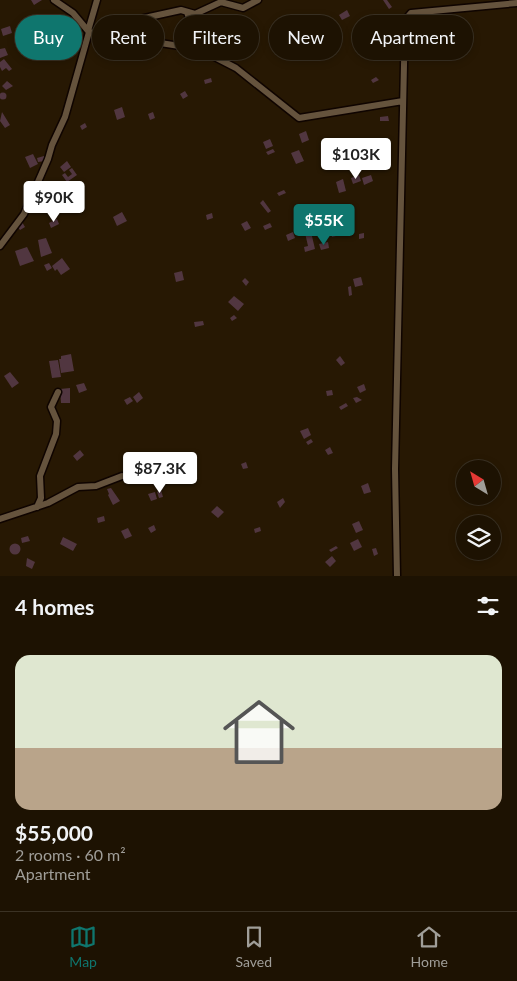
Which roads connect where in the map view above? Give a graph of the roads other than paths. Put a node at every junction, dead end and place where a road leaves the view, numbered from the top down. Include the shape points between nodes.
1 (54, 0) edge
2 (97, 0) edge
3 (258, 0) edge
4 (517, 3) edge
5 (187, 12) junction
6 (158, 15) edge
7 (188, 15) edge
8 (88, 32) junction
9 (92, 33) edge
10 (220, 60) edge
11 (403, 101) junction
12 (0, 246) edge
13 (58, 392) dead end
14 (122, 476) dead end
15 (37, 507) junction
16 (0, 519) edge
17 (397, 576) edge

1 - 8 street via 73,13
2 - 8 street
3 - 5 street via 243,8 221,2 194,14
4 - 11 street via 411,13 405,20
5 - 6 street via 181,10
5 - 7 street
8 - 9 street
8 - 12 street via 65,117 48,159 24,214
10 - 11 street via 236,68 298,118
11 - 17 street via 395,469
13 - 15 street via 51,407 57,421 56,434 40,476 41,498
14 - 15 street via 96,486 78,487
15 - 16 street

